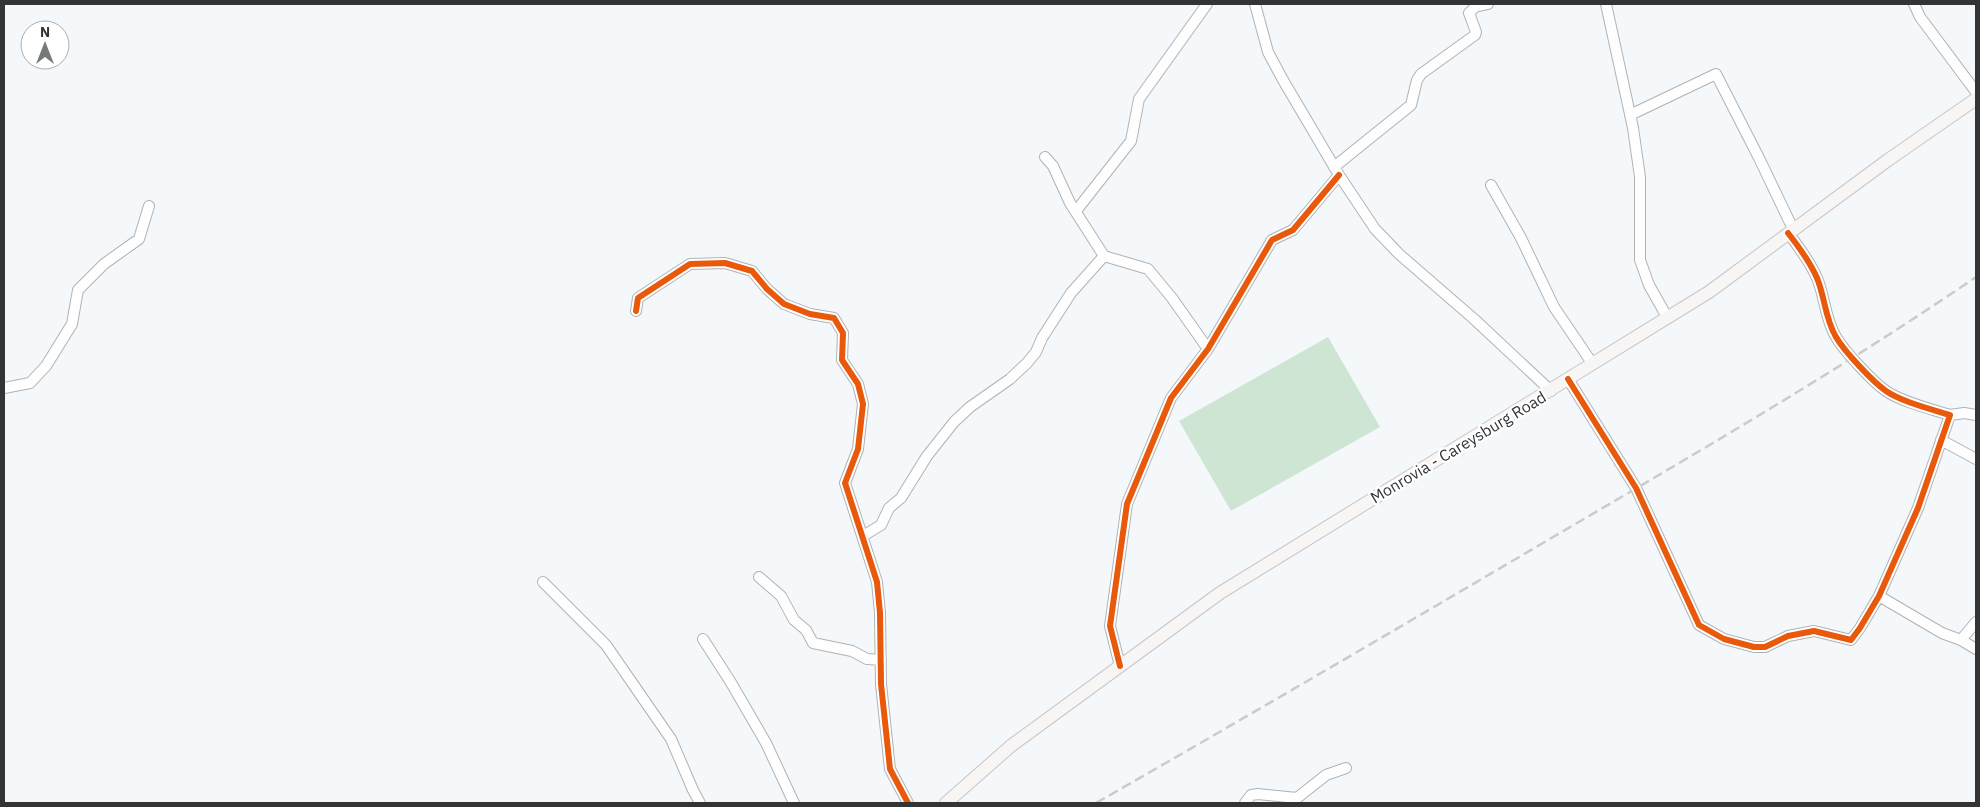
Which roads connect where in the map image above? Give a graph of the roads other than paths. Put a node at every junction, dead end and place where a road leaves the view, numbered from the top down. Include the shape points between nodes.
1 (1207, 4) edge
2 (1255, 4) edge
3 (1488, 4) edge
4 (1606, 4) edge
5 (1914, 4) edge
6 (1976, 92) edge
7 (1976, 100) edge
8 (1630, 116) junction
9 (1045, 157) dead end
10 (1336, 171) junction
11 (1491, 186) dead end
12 (149, 206) dead end
13 (1076, 211) junction
14 (1790, 231) junction
15 (1104, 256) junction
16 (636, 311) dead end
17 (1667, 317) junction
18 (1208, 349) junction
19 (1592, 363) junction
20 (1568, 380) junction
21 (4, 388) edge
22 (1551, 391) junction
23 (1950, 415) junction
24 (1976, 416) edge
25 (1941, 440) junction
26 (1976, 459) edge
27 (863, 536) junction
28 (759, 577) dead end
29 (543, 582) dead end
30 (1879, 596) junction
31 (1976, 622) edge
32 (703, 639) dead end
33 (1961, 640) junction
34 (1976, 648) edge
35 (881, 660) junction
36 (1120, 666) junction
37 (1346, 768) dead end
38 (700, 803) edge
39 (794, 803) edge
40 (908, 803) edge
41 (946, 803) edge
42 (1245, 803) edge

1 - 13 street via 1139,100 1131,141
2 - 10 street via 1268,52
3 - 10 street via 1475,7 1469,13 1475,36 1421,74 1411,105
4 - 8 street
5 - 6 street via 1920,17
7 - 14 main road, Monrovia - Careysburg Road
8 - 14 street via 1716,74 1759,158
8 - 17 street via 1640,177 1640,260 1649,285
9 - 13 street
10 - 18 street via 1293,230 1272,240
10 - 22 street via 1375,229 1399,254
11 - 19 street via 1521,238 1554,307
12 - 21 street via 139,239 104,264 78,290 72,324 46,366 30,384
13 - 15 street
14 - 17 main road, Monrovia - Careysburg Road via 1709,292
14 - 23 street via 1818,279 1836,337 1852,359 1886,391
15 - 18 street via 1148,268
15 - 27 street via 1070,292 1027,364 1010,380 970,406 954,422 927,456 901,498 889,508 880,525
16 - 27 street via 638,298 690,264 725,263 752,271 784,304 810,314 834,318 843,333 842,360 858,384 863,404 858,449 845,483
17 - 19 main road, Monrovia - Careysburg Road
18 - 36 street via 1171,398 1127,504 1110,626
19 - 20 main road, Monrovia - Careysburg Road
20 - 22 main road, Monrovia - Careysburg Road
20 - 30 street via 1636,488 1699,625 1724,639 1754,647 1765,647 1788,636 1814,631 1851,640
22 - 36 main road, Monrovia - Careysburg Road via 1220,593
23 - 24 street via 1964,413
23 - 25 street
25 - 26 street
25 - 30 street via 1918,508
27 - 35 street via 876,582
28 - 35 street via 781,596 794,620 806,630 813,643
29 - 38 street via 606,645 671,739
30 - 33 street via 1942,633
31 - 33 street
32 - 39 street via 766,743
33 - 34 street
35 - 40 street via 883,715 890,769
36 - 41 main road, Monrovia - Careysburg Road via 1012,745
37 - 42 street via 1326,775 1297,798 1258,794 1250,796

